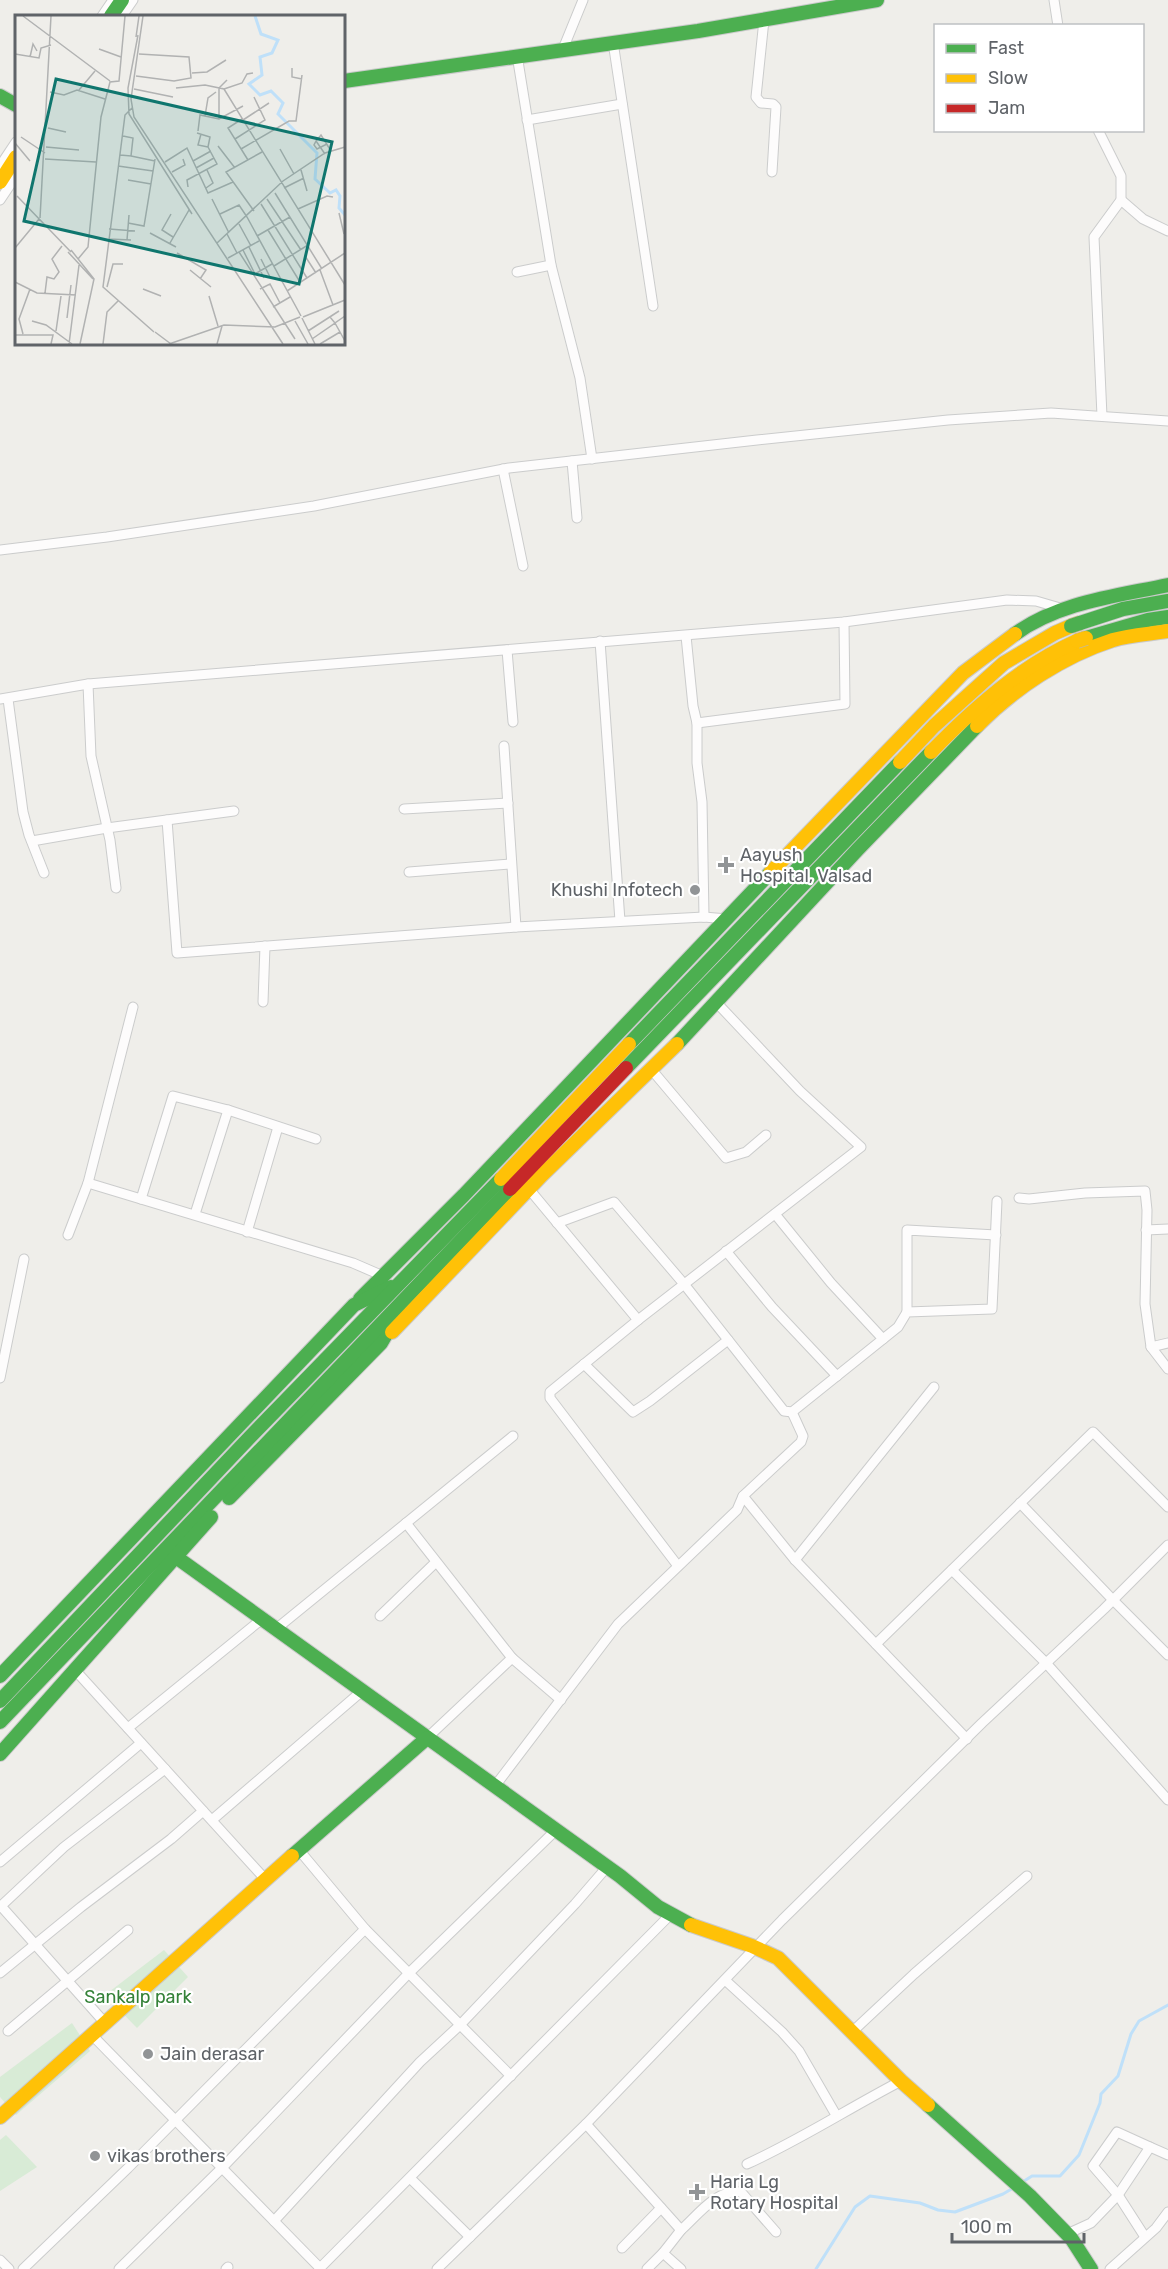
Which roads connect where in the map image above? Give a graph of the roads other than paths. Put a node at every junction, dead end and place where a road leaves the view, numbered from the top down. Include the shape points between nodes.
1 (113, 0) edge
2 (122, 0) edge
3 (133, 0) edge
4 (583, 0) edge
5 (877, 0) edge
6 (1054, 0) edge
7 (103, 15) edge
8 (112, 15) edge
9 (123, 15) edge
10 (764, 20) junction
11 (1058, 24) edge
12 (613, 42) junction
13 (563, 49) junction
14 (517, 55) junction
15 (345, 81) edge
16 (0, 96) edge
17 (15, 104) edge
18 (622, 104) junction
19 (527, 120) junction
20 (1099, 132) edge
21 (15, 144) edge
22 (15, 160) edge
23 (0, 166) edge
24 (772, 172) dead end
25 (15, 179) edge
26 (0, 182) edge
27 (0, 200) edge
28 (1121, 200) junction
29 (1168, 231) edge
30 (551, 265) junction
31 (517, 272) dead end
32 (653, 306) dead end
33 (1102, 416) junction
34 (1168, 421) edge
35 (592, 459) junction
36 (572, 461) junction
37 (503, 469) junction
38 (577, 518) dead end
39 (0, 550) edge
40 (523, 566) dead end
41 (1168, 585) edge
42 (1168, 601) edge
43 (1067, 609) junction
44 (1168, 618) edge
45 (844, 622) junction
46 (1168, 631) edge
47 (686, 636) junction
48 (600, 641) junction
49 (1082, 644) junction
50 (507, 650) junction
51 (88, 684) junction
52 (4, 699) edge
53 (513, 722) dead end
54 (697, 723) junction
55 (504, 746) dead end
56 (508, 803) junction
57 (404, 809) dead end
58 (234, 812) dead end
59 (167, 820) junction
60 (106, 828) junction
61 (32, 841) junction
62 (511, 864) junction
63 (409, 872) dead end
64 (44, 873) dead end
65 (116, 888) dead end
66 (704, 917) junction
67 (726, 919) junction
68 (620, 921) junction
69 (516, 927) junction
70 (266, 946) junction
71 (262, 1002) dead end
72 (716, 1002) junction
73 (133, 1007) dead end
74 (625, 1069) junction
75 (651, 1069) junction
76 (637, 1083) junction
77 (228, 1110) junction
78 (278, 1126) junction
79 (766, 1135) dead end
80 (316, 1139) dead end
81 (88, 1183) junction
82 (529, 1190) junction
83 (1019, 1198) dead end
84 (141, 1199) junction
85 (997, 1201) dead end
86 (195, 1214) junction
87 (775, 1214) junction
88 (556, 1223) junction
89 (1168, 1229) edge
90 (1146, 1230) junction
91 (247, 1232) junction
92 (68, 1235) dead end
93 (996, 1235) junction
94 (726, 1251) junction
95 (24, 1259) dead end
96 (383, 1276) junction
97 (684, 1284) junction
98 (408, 1285) junction
99 (354, 1305) junction
100 (907, 1312) junction
101 (638, 1320) junction
102 (883, 1339) junction
103 (728, 1340) junction
104 (381, 1343) junction
105 (1168, 1343) edge
106 (1151, 1347) junction
107 (584, 1364) junction
108 (1168, 1369) edge
109 (837, 1376) junction
110 (0, 1378) edge
111 (934, 1387) dead end
112 (792, 1412) junction
113 (513, 1436) dead end
114 (742, 1496) junction
115 (1020, 1503) junction
116 (1168, 1507) edge
117 (406, 1523) junction
118 (1168, 1545) edge
119 (176, 1557) junction
120 (795, 1560) junction
121 (436, 1562) junction
122 (678, 1566) junction
123 (952, 1570) junction
124 (1113, 1600) junction
125 (380, 1616) dead end
126 (262, 1619) junction
127 (276, 1629) junction
128 (876, 1644) junction
129 (1168, 1655) edge
130 (512, 1658) junction
131 (1046, 1663) junction
132 (75, 1670) junction
133 (0, 1676) edge
134 (362, 1691) junction
135 (561, 1700) junction
136 (0, 1701) edge
137 (2, 1720) edge
138 (128, 1728) junction
139 (18, 1735) junction
140 (427, 1738) junction
141 (967, 1738) junction
142 (141, 1743) junction
143 (0, 1754) edge
144 (165, 1769) junction
145 (495, 1786) junction
146 (1168, 1800) edge
147 (203, 1810) junction
148 (212, 1820) junction
149 (556, 1830) junction
150 (299, 1850) junction
151 (0, 1862) edge
152 (607, 1866) junction
153 (1027, 1876) dead end
154 (265, 1880) junction
155 (0, 1906) edge
156 (670, 1915) junction
157 (364, 1929) junction
158 (128, 1930) dead end
159 (35, 1944) junction
160 (757, 1947) junction
161 (0, 1973) edge
162 (409, 1973) junction
163 (725, 1980) junction
164 (69, 1982) junction
165 (105, 2022) junction
166 (460, 2025) junction
167 (8, 2031) dead end
168 (852, 2032) junction
169 (91, 2034) junction
170 (511, 2076) junction
171 (900, 2081) junction
172 (836, 2115) junction
173 (0, 2116) edge
174 (174, 2120) junction
175 (586, 2124) junction
176 (1150, 2147) junction
177 (1168, 2155) edge
178 (747, 2164) dead end
179 (222, 2168) junction
180 (410, 2178) junction
181 (1119, 2195) junction
182 (661, 2208) junction
183 (1168, 2212) edge
184 (274, 2222) junction
185 (681, 2230) junction
186 (776, 2232) dead end
187 (1067, 2234) junction
188 (470, 2237) junction
189 (1145, 2237) junction
190 (622, 2248) dead end
191 (663, 2253) junction
192 (0, 2260) edge
193 (9, 2269) edge
194 (23, 2269) edge
195 (119, 2269) edge
196 (319, 2269) edge
197 (437, 2269) edge
198 (647, 2269) edge
199 (681, 2269) edge
200 (1091, 2269) edge
201 (1110, 2269) edge

1 - 7 street
2 - 8 main road
3 - 9 street
4 - 13 street
5 - 10 main road
6 - 11 street
10 - 12 main road
10 - 24 street via 756,97 761,103 776,107
12 - 13 main road
12 - 18 street
13 - 14 main road
14 - 15 main road
14 - 19 street
16 - 17 main road
18 - 19 street
18 - 32 street
19 - 30 street
20 - 28 street via 1121,176
21 - 23 street
22 - 26 main road
25 - 27 street
28 - 29 street via 1143,219
28 - 33 street via 1094,237
30 - 31 street
30 - 35 street via 580,378
33 - 34 street
33 - 35 street via 1051,413 948,420
35 - 36 street
36 - 37 street
36 - 38 street
37 - 39 street via 314,506
37 - 40 street
41 - 43 main road
42 - 98 main road via 1098,615 1055,633 1004,663 934,726
43 - 45 street via 1036,600 1007,600
43 - 49 street
43 - 67 main road via 1026,627 963,674
44 - 49 main road via 1148,620
45 - 47 street
45 - 54 street via 845,704
46 - 49 main road
47 - 48 street
47 - 54 street
48 - 50 street
48 - 68 street
49 - 72 main road via 990,713
49 - 74 main road via 1057,649 1012,678 946,737
50 - 51 street
50 - 53 street
51 - 52 street
51 - 60 street via 92,756
52 - 61 street via 23,812
54 - 66 street
55 - 56 street
56 - 57 street
56 - 62 street
58 - 59 street
59 - 60 street
59 - 70 street via 177,953
60 - 61 street
60 - 65 street
61 - 64 street
62 - 63 street
62 - 69 street
66 - 67 street
66 - 68 street
67 - 96 main road
68 - 69 street
69 - 70 street
70 - 71 street
72 - 75 main road
72 - 87 street via 800,1091 861,1147
73 - 81 street
74 - 76 main road
74 - 98 main road
75 - 76 main road
75 - 79 street via 726,1158 746,1152
76 - 82 main road
77 - 78 street
77 - 84 street via 173,1096
77 - 86 street
78 - 80 street
78 - 91 street
81 - 84 street
81 - 92 street
82 - 88 street
82 - 104 main road
83 - 90 street via 1145,1191
84 - 86 street
85 - 93 street
86 - 91 street
87 - 94 street
87 - 102 street
88 - 97 street via 614,1202
88 - 101 street
89 - 90 street
90 - 106 street via 1145,1304
91 - 96 street
93 - 100 street via 992,1309
93 - 100 street via 907,1230
94 - 97 street
94 - 109 street
95 - 110 street
96 - 99 main road
97 - 101 street
97 - 103 street
98 - 99 main road
98 - 104 main road
98 - 136 main road via 250,1437
98 - 137 main road
99 - 133 main road
100 - 102 street via 898,1327
101 - 107 street
102 - 109 street
103 - 107 street via 633,1412
103 - 112 street via 784,1412
104 - 119 main road
105 - 106 street
106 - 108 street
107 - 122 street via 550,1392 550,1398
109 - 112 street
111 - 120 street
112 - 114 street via 803,1436 801,1442
113 - 117 street
114 - 120 street
114 - 122 street via 737,1510
115 - 116 street via 1093,1432
115 - 123 street
115 - 124 street
117 - 121 street
117 - 127 street
118 - 124 street
119 - 126 main road
119 - 132 main road
120 - 128 street
121 - 125 street
121 - 130 street
122 - 135 street via 618,1624
123 - 128 street
123 - 131 street
124 - 129 street
124 - 131 street
126 - 127 main road
126 - 138 street
127 - 134 main road
128 - 141 street
130 - 135 street
130 - 140 street
131 - 141 street
131 - 146 street
132 - 138 street
132 - 139 main road
134 - 140 main road
134 - 148 street
135 - 145 street
137 - 139 main road
138 - 142 street
139 - 143 main road
140 - 145 main road
140 - 150 main road
141 - 160 street
142 - 144 street
142 - 151 street
144 - 147 street
144 - 155 street via 64,1847
145 - 149 main road
147 - 148 street
147 - 159 street
148 - 154 street
149 - 152 main road
149 - 162 street
150 - 154 main road
150 - 157 street
152 - 156 main road
152 - 166 street
153 - 168 street
154 - 165 main road
155 - 159 street
156 - 160 main road
156 - 170 street
157 - 162 street
157 - 174 street
158 - 164 street
159 - 161 street
159 - 164 street
160 - 163 street
160 - 168 main road via 778,1958
162 - 166 street
162 - 179 street
163 - 172 street via 799,2051
163 - 175 street
164 - 165 street
164 - 167 street
165 - 169 main road
166 - 170 street
166 - 184 street via 420,2062
168 - 171 main road
169 - 173 main road
169 - 174 street
170 - 180 street
171 - 172 street
171 - 187 main road via 1003,2171
172 - 178 street
174 - 179 street
174 - 194 street
175 - 182 street
175 - 188 street
176 - 177 street
176 - 181 street
176 - 181 street via 1117,2132 1093,2166
179 - 184 street
179 - 195 street
180 - 188 street
180 - 196 street
181 - 187 street via 1090,2223
181 - 189 street
182 - 185 street
182 - 190 street
183 - 189 street
184 - 196 street
185 - 186 street via 723,2193 732,2191 741,2192
185 - 191 street
187 - 200 main road
188 - 197 street
189 - 201 street
191 - 198 street
191 - 199 street
192 - 193 street

